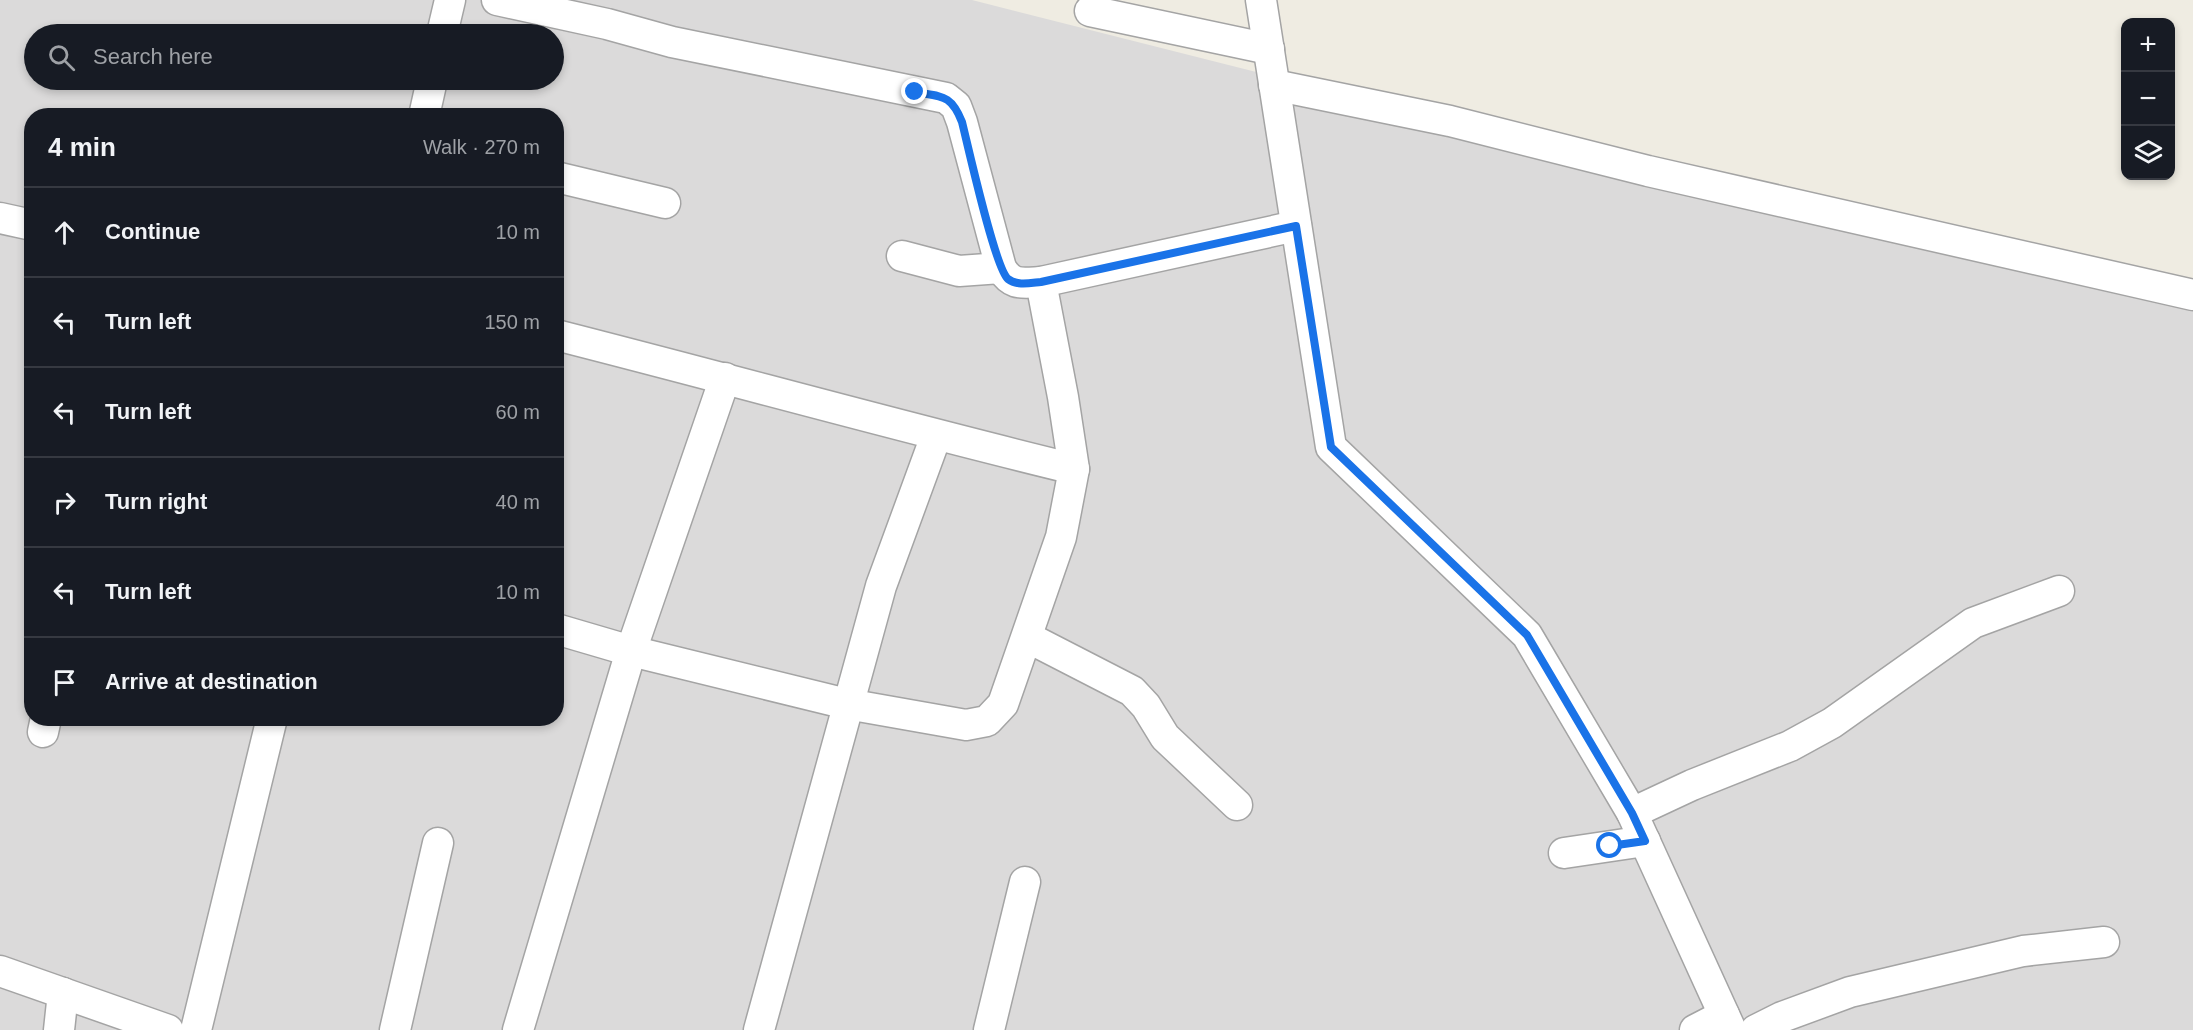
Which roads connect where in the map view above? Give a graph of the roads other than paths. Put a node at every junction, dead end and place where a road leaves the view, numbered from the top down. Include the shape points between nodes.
1 (450, 0) edge
2 (497, 0) edge
3 (1261, 0) edge
4 (1090, 11) dead end
5 (444, 24) edge
6 (1269, 49) junction
7 (1274, 84) junction
8 (430, 90) edge
9 (426, 108) edge
10 (564, 179) edge
11 (665, 203) dead end
12 (0, 219) edge
13 (24, 224) edge
14 (1296, 226) junction
15 (902, 256) dead end
16 (1001, 268) junction
17 (1041, 282) junction
18 (2193, 295) edge
19 (564, 337) edge
20 (725, 378) junction
21 (936, 436) junction
22 (1074, 469) junction
23 (2059, 591) dead end
24 (564, 631) edge
25 (1026, 637) junction
26 (631, 651) junction
27 (847, 704) junction
28 (270, 726) edge
29 (1237, 805) dead end
30 (1632, 813) junction
31 (1645, 841) junction
32 (438, 843) dead end
33 (1564, 853) dead end
34 (1025, 882) dead end
35 (2104, 942) dead end
36 (0, 971) edge
37 (63, 993) junction
38 (1727, 1023) edge
39 (59, 1030) edge
40 (168, 1030) edge
41 (196, 1030) edge
42 (394, 1030) edge
43 (518, 1030) edge
44 (759, 1030) edge
45 (989, 1030) edge
46 (1695, 1030) edge
47 (1756, 1030) edge

1 - 5 street
2 - 16 street via 672,42 946,98 956,106 962,122
3 - 6 street
4 - 6 street
6 - 7 street
7 - 14 street
7 - 18 street via 1450,121 1648,171
8 - 9 street
10 - 11 street
12 - 13 street
14 - 17 street
14 - 30 street via 1331,447 1527,635
15 - 16 street via 959,271
16 - 17 street via 1015,282
17 - 22 street
19 - 20 street
20 - 21 street
20 - 26 street
21 - 22 street
21 - 27 street via 881,586
22 - 25 street via 1061,537
23 - 30 street via 1973,623 1832,723 1790,746
24 - 26 street
25 - 27 street via 1003,704 987,721 966,725
25 - 29 street via 1132,691 1166,737
26 - 27 street
26 - 43 street
27 - 44 street
28 - 41 street
30 - 31 street
31 - 33 street
31 - 38 street
32 - 42 street
34 - 45 street
35 - 47 street via 2023,951 1850,992
36 - 37 street
37 - 39 street
37 - 40 street
38 - 46 street

